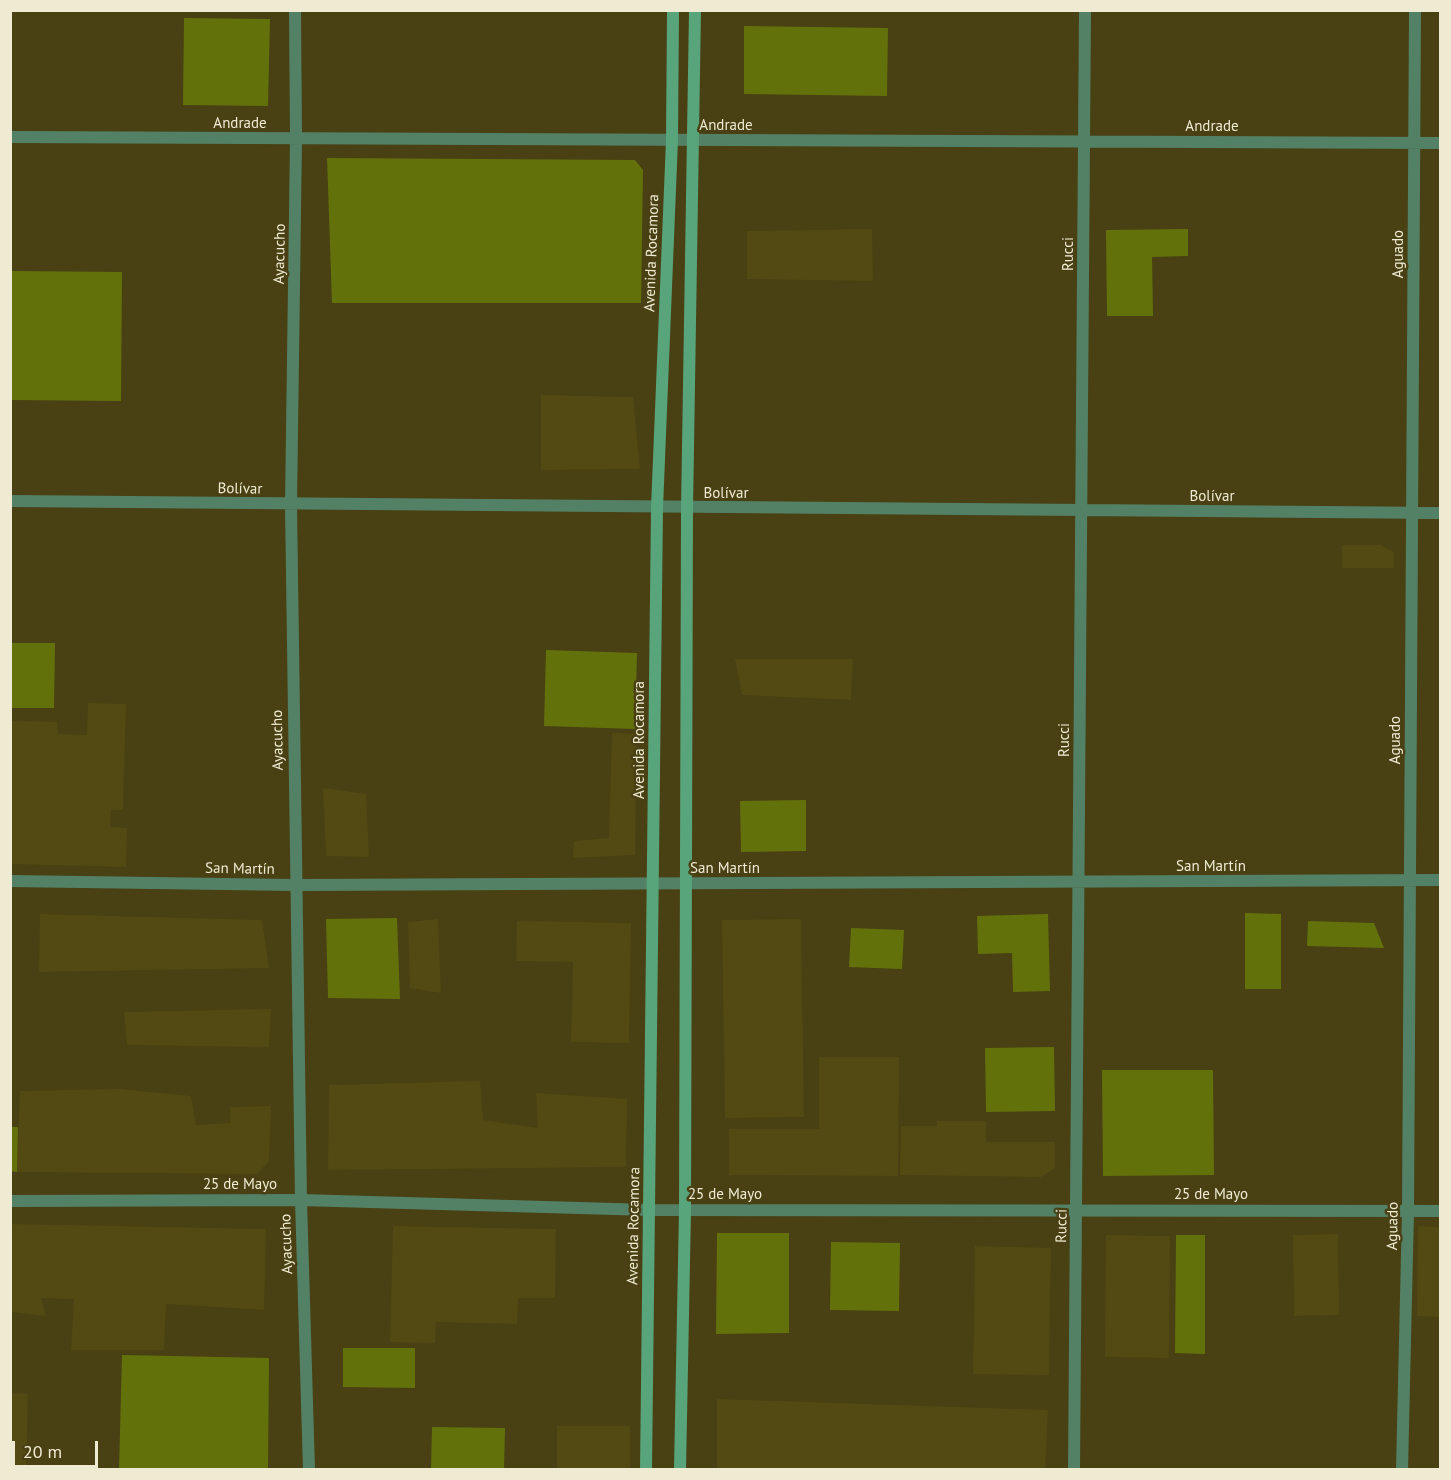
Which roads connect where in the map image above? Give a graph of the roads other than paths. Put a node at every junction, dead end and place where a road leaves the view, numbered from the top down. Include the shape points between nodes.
1 (295, 10) edge
2 (673, 10) edge
3 (695, 10) edge
4 (1085, 10) edge
5 (1415, 10) edge
6 (10, 137) edge
7 (296, 139) junction
8 (672, 140) junction
9 (693, 141) junction
10 (1084, 142) junction
11 (1414, 143) junction
12 (1440, 143) edge
13 (10, 501) edge
14 (291, 505) junction
15 (657, 508) junction
16 (687, 509) junction
17 (1082, 511) junction
18 (1412, 513) junction
19 (1440, 513) edge
20 (1410, 880) junction
21 (1440, 880) edge
22 (10, 881) edge
23 (1079, 882) junction
24 (654, 884) junction
25 (686, 884) junction
26 (295, 885) junction
27 (301, 1200) junction
28 (10, 1201) edge
29 (649, 1210) junction
30 (685, 1210) junction
31 (1077, 1210) junction
32 (1408, 1210) junction
33 (1440, 1211) edge
34 (309, 1470) edge
35 (646, 1470) edge
36 (680, 1470) edge
37 (1074, 1470) edge
38 (1402, 1470) edge

1 - 7 street, Ayacucho
2 - 8 main road, Avenida Rocamora
3 - 9 main road
4 - 10 street, Rucci
5 - 11 street, Aguado
6 - 7 street, Andrade
7 - 8 street, Andrade
7 - 14 street, Ayacucho
8 - 9 street, Andrade
8 - 15 main road, Avenida Rocamora
9 - 10 street, Andrade
9 - 16 main road
10 - 11 street, Andrade
10 - 17 street, Rucci
11 - 12 street, Andrade
11 - 18 street, Aguado
13 - 14 street, Bolívar
14 - 15 street, Bolívar
14 - 26 street, Ayacucho
15 - 16 street, Bolívar
15 - 24 main road, Avenida Rocamora
16 - 17 street, Bolívar
16 - 25 main road
17 - 18 street, Bolívar
17 - 23 street, Rucci
18 - 19 street, Bolívar
18 - 20 street, Aguado
20 - 21 street, San Martín
20 - 23 street, San Martín
20 - 32 street, Aguado
22 - 26 street, San Martín
23 - 25 street, San Martín
23 - 31 street, Rucci
24 - 25 street, San Martín
24 - 26 street, San Martín
24 - 29 main road, Avenida Rocamora
25 - 30 main road
26 - 27 street, Ayacucho
27 - 28 street, 25 de Mayo
27 - 29 street, 25 de Mayo
27 - 34 street, Ayacucho
29 - 30 street, 25 de Mayo
29 - 35 main road, Avenida Rocamora
30 - 31 street, 25 de Mayo
30 - 36 main road
31 - 32 street, 25 de Mayo
31 - 37 street, Rucci
32 - 33 street, 25 de Mayo
32 - 38 street, Aguado

